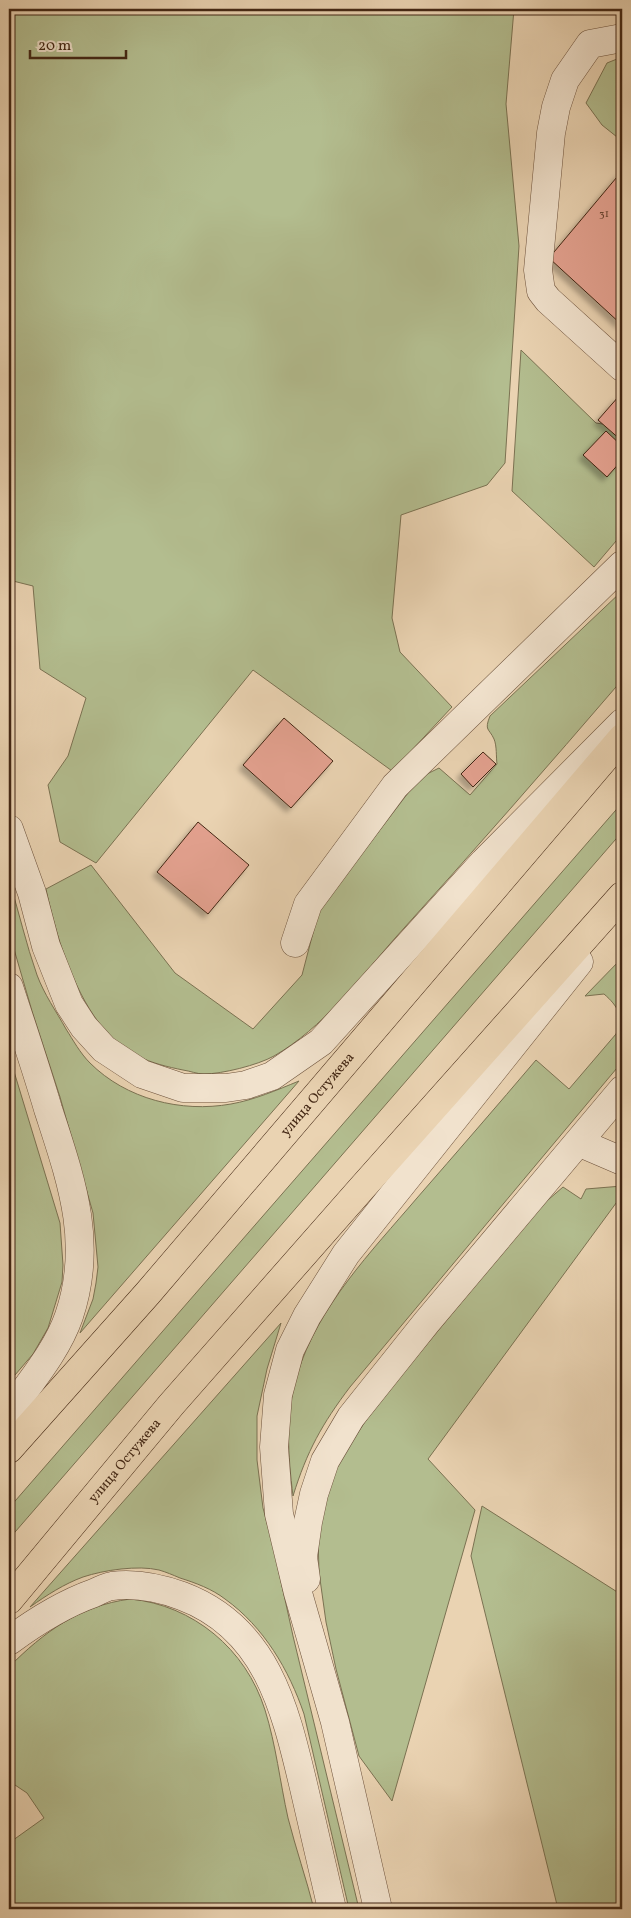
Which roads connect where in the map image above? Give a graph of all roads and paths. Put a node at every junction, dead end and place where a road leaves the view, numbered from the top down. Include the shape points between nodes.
1 (622, 38) edge
2 (622, 367) edge
3 (622, 565) edge
4 (622, 723) edge
5 (622, 738) edge
6 (9, 829) edge
7 (622, 896) edge
8 (622, 908) edge
9 (295, 943) dead end
10 (9, 987) edge
11 (622, 1090) edge
12 (580, 1142) junction
13 (622, 1161) edge
14 (9, 1412) edge
15 (9, 1449) edge
16 (9, 1600) edge
17 (9, 1641) edge
18 (317, 1660) junction
19 (332, 1909) edge
20 (378, 1909) edge

1 - 2 street via 590,44 565,80 551,133 538,270 541,291 548,300
3 - 9 street via 395,786 308,904
4 - 6 street via 477,870 321,1042 272,1076 236,1087 183,1088 142,1074 104,1048 84,1027 69,1004 46,946 32,893
5 - 15 main road, улица Остужева via 154,1285
7 - 16 main road, улица Остужева via 171,1405
8 - 18 street via 346,1254 290,1350 278,1395 275,1438 279,1514
10 - 14 street via 67,1168 80,1224 77,1289 69,1318 54,1347
11 - 12 street
12 - 13 street
12 - 18 street via 413,1338 351,1416 332,1448 314,1494 303,1557
17 - 19 street via 70,1602 111,1586 166,1590 195,1601 218,1615 245,1639 274,1683 288,1723
18 - 20 street via 335,1722

